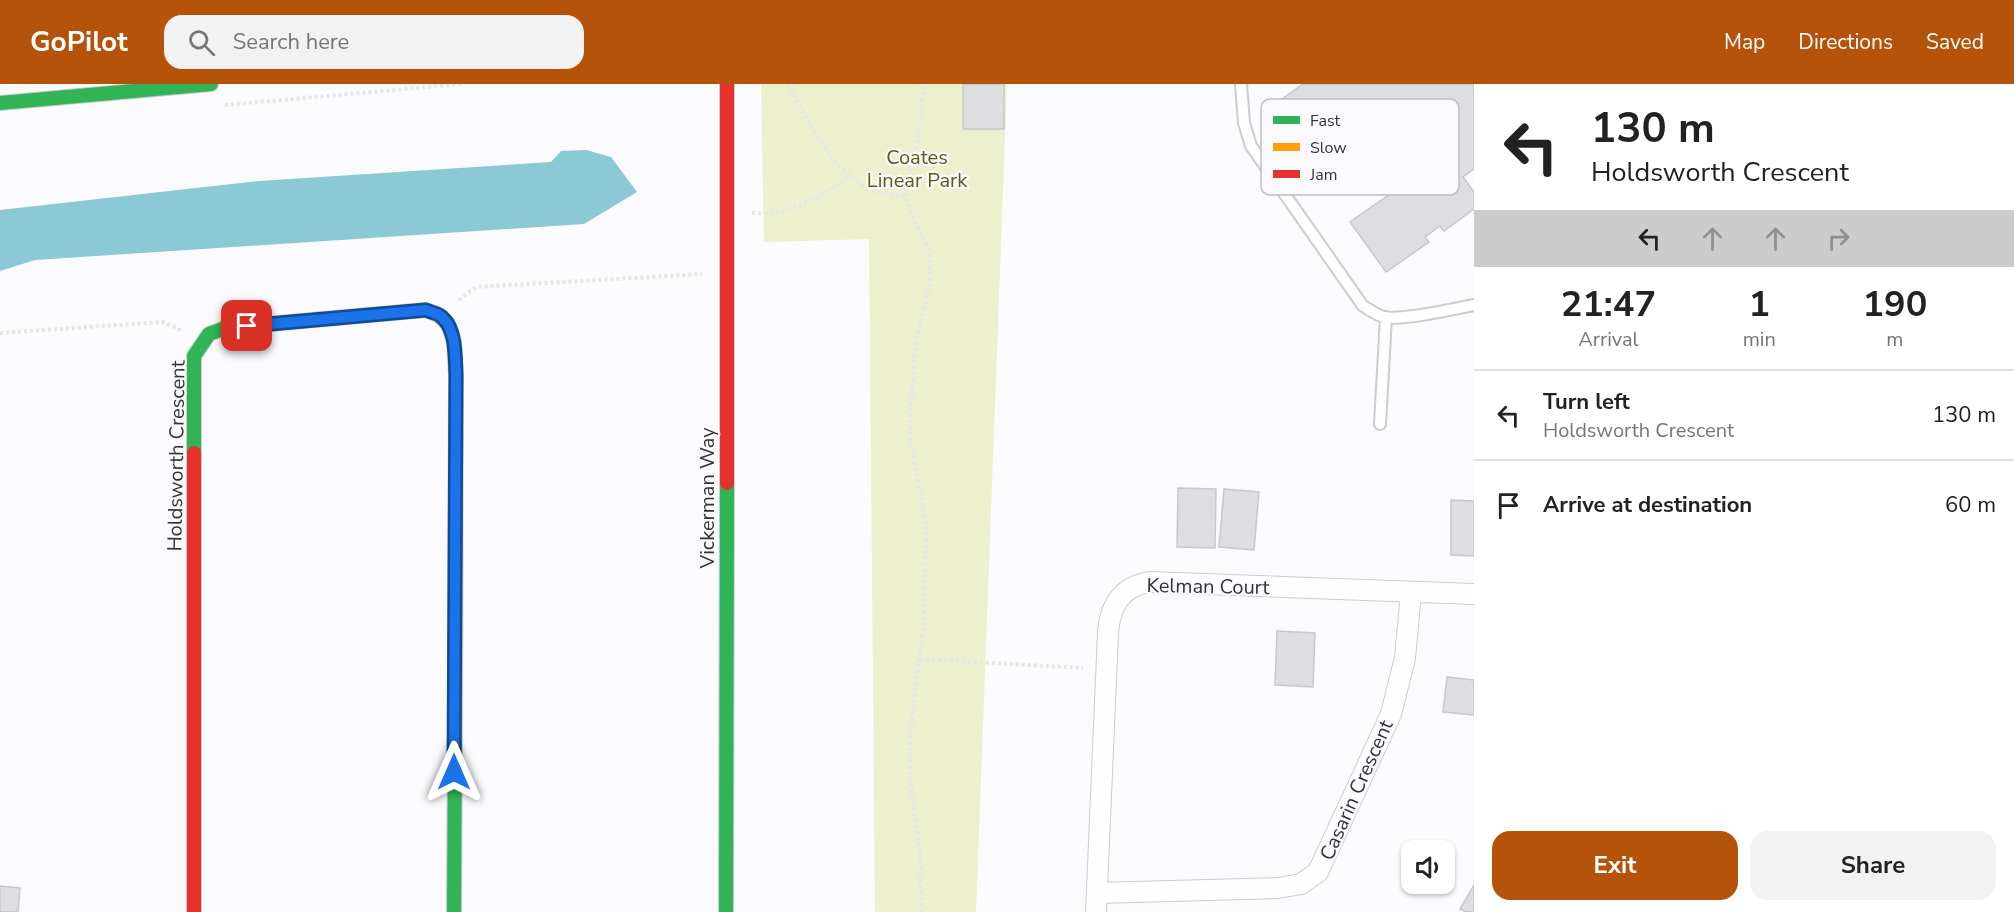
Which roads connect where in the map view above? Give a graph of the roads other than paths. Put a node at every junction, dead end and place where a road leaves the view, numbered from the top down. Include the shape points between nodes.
1 (211, 84) edge
2 (727, 84) edge
3 (1241, 84) edge
4 (0, 104) edge
5 (1261, 162) edge
6 (1284, 195) edge
7 (1474, 305) edge
8 (1386, 317) junction
9 (1380, 424) dead end
10 (1411, 592) junction
11 (1474, 594) edge
12 (1097, 902) edge
13 (194, 912) edge
14 (454, 912) edge
15 (726, 912) edge

1 - 4 street
2 - 15 street, Vickerman Way
3 - 5 lane via 1246,134
6 - 8 lane via 1363,306
7 - 8 lane
8 - 9 lane
10 - 11 street, Kelman Court
10 - 12 street, Casarin Crescent via 1405,658 1391,714 1318,872 1302,884 1284,888
10 - 12 street, Kelman Court via 1149,582 1120,596 1109,616
13 - 14 street, Holdsworth Crescent via 194,356 209,334 225,328 426,310 446,321 453,339 456,375

